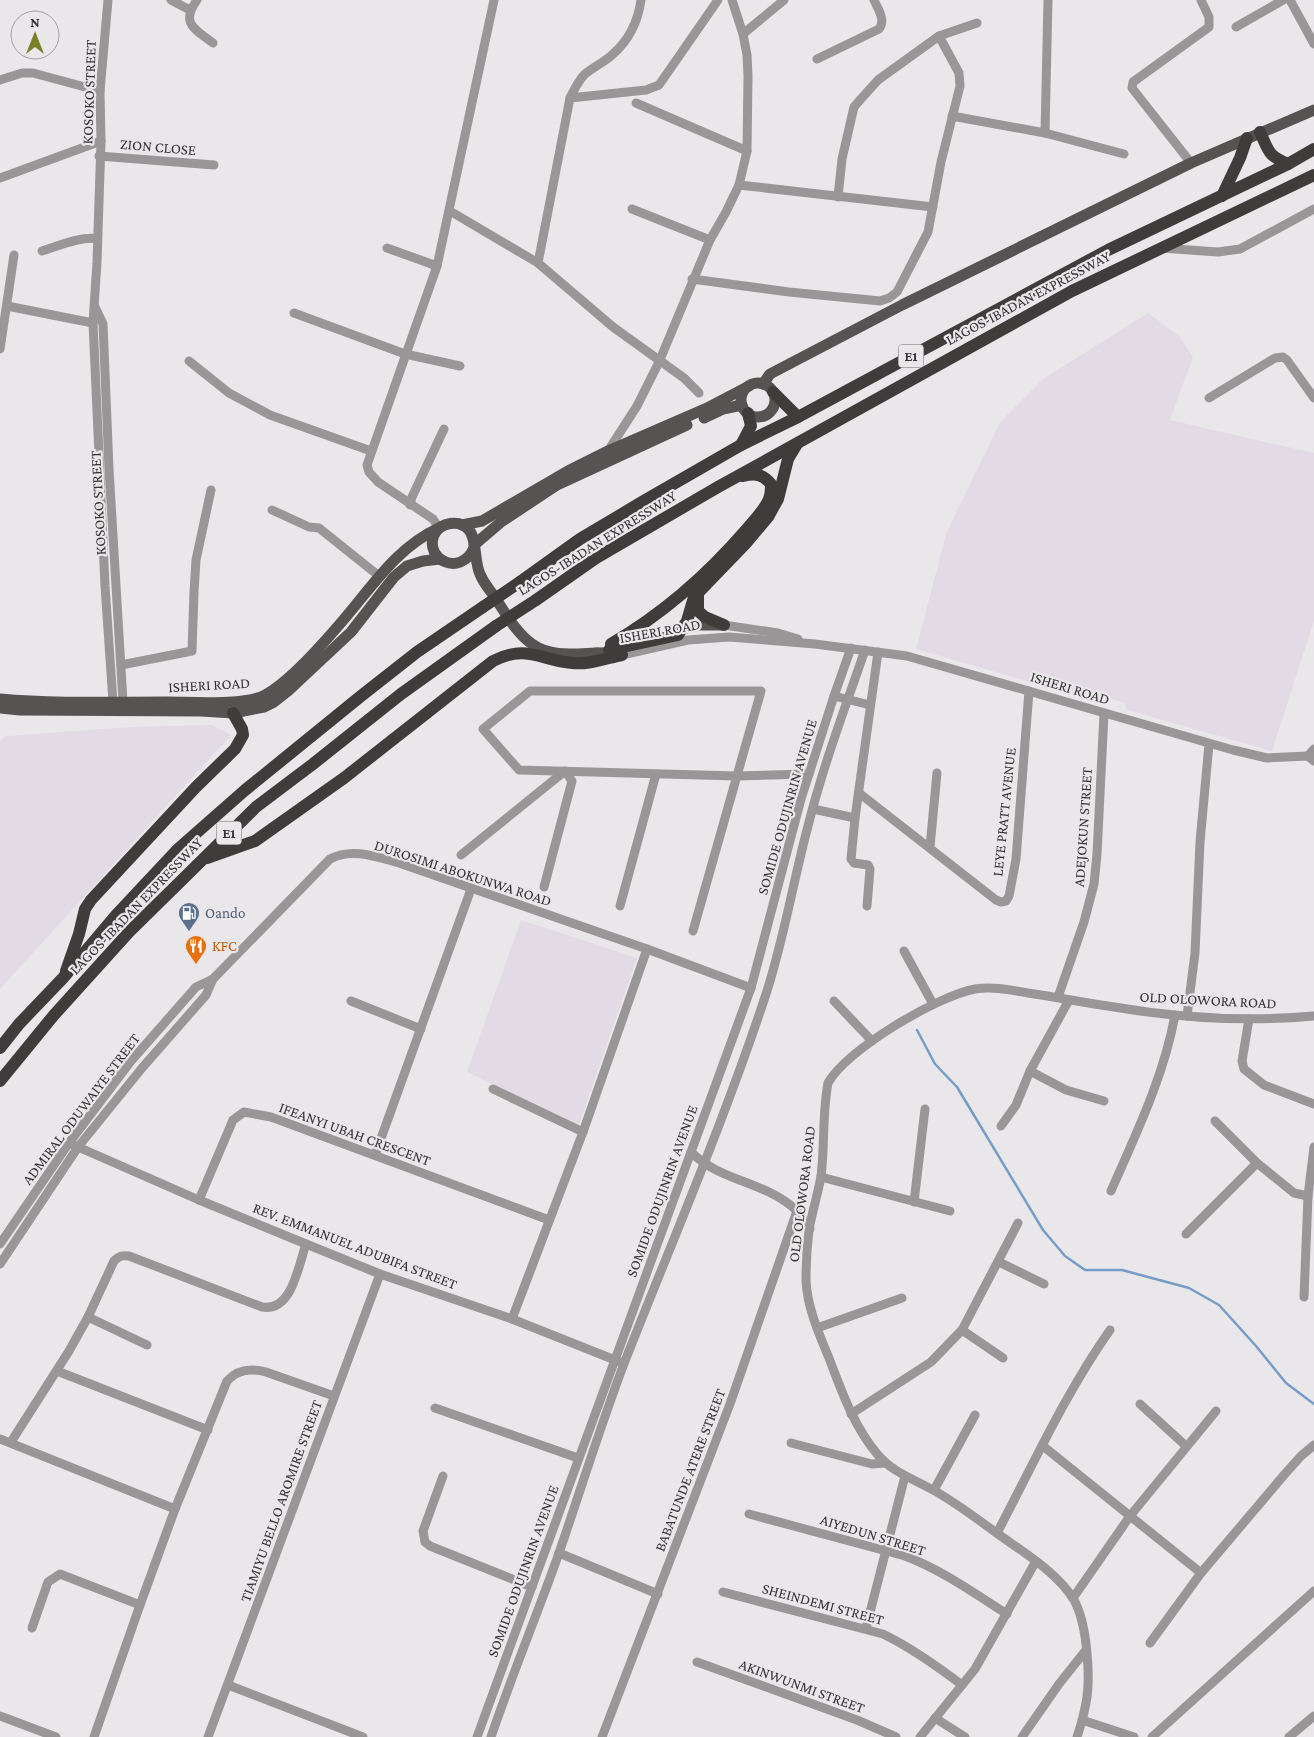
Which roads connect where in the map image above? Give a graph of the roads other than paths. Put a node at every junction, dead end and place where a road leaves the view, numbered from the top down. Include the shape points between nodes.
1 (108, 0) edge
2 (171, 0) edge
3 (197, 0) edge
4 (494, 0) edge
5 (641, 0) edge
6 (718, 0) edge
7 (732, 0) edge
8 (784, 0) edge
9 (874, 0) edge
10 (1048, 0) edge
11 (1201, 0) edge
12 (1283, 0) edge
13 (1290, 0) edge
14 (190, 10) junction
15 (977, 23) dead end
16 (1236, 27) dead end
17 (743, 34) junction
18 (939, 36) junction
19 (213, 43) dead end
20 (1314, 44) edge
21 (817, 59) dead end
22 (0, 80) edge
23 (100, 91) junction
24 (570, 98) junction
25 (636, 103) dead end
26 (1314, 110) edge
27 (952, 116) junction
28 (1260, 132) junction
29 (1045, 133) junction
30 (1247, 138) junction
31 (101, 141) junction
32 (1314, 149) edge
33 (747, 151) junction
34 (1124, 154) dead end
35 (100, 156) junction
36 (1190, 163) junction
37 (1288, 164) junction
38 (214, 165) dead end
39 (1314, 175) edge
40 (0, 178) edge
41 (739, 185) junction
42 (1222, 196) junction
43 (838, 197) junction
44 (933, 207) junction
45 (632, 209) dead end
46 (1314, 209) edge
47 (450, 211) junction
48 (97, 239) junction
49 (710, 240) junction
50 (387, 248) dead end
51 (1161, 248) junction
52 (42, 251) dead end
53 (14, 255) dead end
54 (538, 263) junction
55 (437, 266) junction
56 (692, 279) junction
57 (94, 304) junction
58 (7, 306) junction
59 (294, 313) dead end
60 (93, 323) junction
61 (0, 349) edge
62 (405, 354) junction
63 (189, 362) dead end
64 (659, 362) junction
65 (460, 366) dead end
66 (763, 384) junction
67 (749, 386) junction
68 (773, 392) junction
69 (699, 393) dead end
70 (1209, 398) dead end
71 (1314, 398) edge
72 (745, 409) junction
73 (798, 417) junction
74 (444, 429) dead end
75 (804, 438) junction
76 (741, 446) junction
77 (371, 451) junction
78 (608, 451) junction
79 (718, 487) junction
80 (211, 490) dead end
81 (410, 505) junction
82 (272, 510) dead end
83 (462, 525) junction
84 (439, 528) junction
85 (474, 546) junction
86 (440, 559) junction
87 (456, 564) junction
88 (479, 573) junction
89 (379, 576) junction
90 (116, 585) junction
91 (105, 586) junction
92 (698, 593) junction
93 (724, 625) junction
94 (682, 629) junction
95 (517, 630) junction
96 (611, 644) junction
97 (816, 644) junction
98 (851, 648) junction
99 (866, 650) junction
100 (878, 652) junction
101 (595, 653) junction
102 (622, 655) junction
103 (121, 665) junction
104 (1029, 692) junction
105 (834, 696) junction
106 (0, 699) edge
107 (848, 700) junction
108 (118, 702) junction
109 (870, 705) junction
110 (0, 708) edge
111 (232, 713) junction
112 (1104, 714) junction
113 (1209, 744) junction
114 (1312, 756) edge
115 (566, 771) junction
116 (937, 773) dead end
117 (656, 774) junction
118 (809, 774) junction
119 (738, 776) junction
120 (859, 793) junction
121 (812, 809) junction
122 (855, 818) junction
123 (930, 847) junction
124 (461, 855) dead end
125 (202, 860) junction
126 (544, 888) dead end
127 (471, 889) junction
128 (620, 906) dead end
129 (867, 906) dead end
130 (693, 931) dead end
131 (647, 949) junction
132 (904, 952) dead end
133 (760, 959) junction
134 (775, 963) junction
135 (63, 978) junction
136 (213, 979) junction
137 (751, 988) junction
138 (1058, 997) junction
139 (1069, 1000) junction
140 (351, 1001) dead end
141 (834, 1001) dead end
142 (933, 1004) junction
143 (1175, 1015) junction
144 (1187, 1016) junction
145 (1314, 1016) edge
146 (1249, 1018) junction
147 (421, 1029) junction
148 (872, 1041) junction
149 (0, 1048) edge
150 (1030, 1072) junction
151 (0, 1080) edge
152 (493, 1089) dead end
153 (1104, 1101) dead end
154 (1314, 1104) edge
155 (926, 1108) dead end
156 (1215, 1121) dead end
157 (1001, 1126) dead end
158 (583, 1132) junction
159 (69, 1143) junction
160 (78, 1147) junction
161 (1314, 1147) edge
162 (691, 1152) junction
163 (375, 1155) junction
164 (1257, 1163) junction
165 (705, 1164) junction
166 (821, 1177) junction
167 (1312, 1177) edge
168 (1111, 1190) dead end
169 (1308, 1196) junction
170 (199, 1200) junction
171 (914, 1202) junction
172 (797, 1211) junction
173 (950, 1211) dead end
174 (549, 1220) junction
175 (1018, 1223) dead end
176 (810, 1229) junction
177 (1186, 1234) dead end
178 (0, 1244) edge
179 (306, 1244) junction
180 (999, 1262) junction
181 (0, 1264) edge
182 (380, 1274) junction
183 (1044, 1284) dead end
184 (1304, 1297) dead end
185 (902, 1298) dead end
186 (88, 1317) junction
187 (512, 1319) junction
188 (817, 1328) junction
189 (962, 1330) junction
190 (1110, 1330) dead end
191 (147, 1345) dead end
192 (1002, 1358) dead end
193 (615, 1361) junction
194 (625, 1364) junction
195 (58, 1371) junction
196 (334, 1396) junction
197 (1140, 1404) dead end
198 (436, 1408) dead end
199 (1216, 1411) dead end
200 (851, 1414) junction
201 (975, 1414) dead end
202 (208, 1430) junction
203 (0, 1439) edge
204 (11, 1442) junction
205 (791, 1443) dead end
206 (1314, 1445) edge
207 (1042, 1446) junction
208 (1186, 1446) junction
209 (578, 1458) junction
210 (885, 1463) junction
211 (443, 1476) dead end
212 (905, 1476) junction
213 (934, 1490) junction
214 (175, 1509) junction
215 (749, 1514) dead end
216 (1130, 1516) junction
217 (996, 1533) junction
218 (884, 1551) junction
219 (559, 1553) junction
220 (1036, 1561) junction
221 (1201, 1573) junction
222 (532, 1587) junction
223 (1314, 1591) edge
224 (723, 1592) dead end
225 (658, 1594) junction
226 (1073, 1598) junction
227 (140, 1604) junction
228 (1008, 1614) junction
229 (32, 1628) dead end
230 (866, 1628) junction
231 (1150, 1643) dead end
232 (1086, 1650) junction
233 (697, 1662) dead end
234 (228, 1685) junction
235 (962, 1685) junction
236 (0, 1716) edge
237 (1314, 1716) edge
238 (935, 1718) junction
239 (1082, 1720) junction
240 (337, 1733) edge
241 (56, 1737) edge
242 (94, 1737) edge
243 (208, 1737) edge
244 (363, 1737) edge
245 (477, 1737) edge
246 (491, 1737) edge
247 (602, 1737) edge
248 (896, 1737) edge
249 (920, 1737) edge
250 (965, 1737) edge
251 (1022, 1737) edge
252 (1077, 1737) edge
253 (1134, 1737) edge
254 (1152, 1737) edge
255 (1289, 1737) edge

1 - 23 street, KOSOKO STREET
2 - 14 street
3 - 14 street
4 - 47 street
5 - 24 street via 630,35 614,54 585,74
6 - 24 street via 659,85 646,90
7 - 17 street
8 - 17 street
9 - 21 street via 882,20 879,29
10 - 29 street
11 - 36 street via 1209,17 1209,27 1132,85
12 - 16 street
13 - 20 street
14 - 19 street via 189,23
15 - 18 street
17 - 33 street via 748,76
18 - 27 street via 959,74 960,86
18 - 43 street via 878,80 854,108 842,159
22 - 23 street via 33,73
23 - 31 street, KOSOKO STREET
24 - 54 street
25 - 33 street
26 - 28 main road
27 - 29 street
27 - 44 street
28 - 30 main road
28 - 37 highway via 1272,156
29 - 34 street
30 - 36 main road
30 - 42 highway
31 - 35 street, KOSOKO STREET
31 - 40 street
32 - 37 highway, LAGOS-IBADAN EXPRESSWAY / E1
33 - 41 street
35 - 38 street, ZION CLOSE
35 - 48 street, KOSOKO STREET
36 - 66 main road via 902,305 770,374
37 - 42 highway, LAGOS-IBADAN EXPRESSWAY / E1
39 - 51 highway, LAGOS-IBADAN EXPRESSWAY / E1
41 - 43 street
41 - 49 street
42 - 73 highway, LAGOS-IBADAN EXPRESSWAY / E1 via 1108,250
43 - 44 street
44 - 56 street via 928,232 897,292 880,301
45 - 49 street
46 - 51 street via 1240,249 1218,252
47 - 54 street
47 - 55 street
48 - 52 street
48 - 57 street, KOSOKO STREET
49 - 56 street
50 - 55 street
51 - 75 highway, LAGOS-IBADAN EXPRESSWAY / E1 via 1072,291
53 - 58 street
54 - 64 street
55 - 62 street
56 - 64 street
57 - 60 street, KOSOKO STREET
57 - 90 street, KOSOKO STREET via 103,324
58 - 60 street
58 - 61 street
59 - 62 street
60 - 91 street, KOSOKO STREET
62 - 65 street
62 - 77 street
63 - 77 street via 230,393 270,415
64 - 69 street via 684,378
64 - 78 street via 630,420
66 - 67 main road
66 - 68 main road
67 - 72 main road via 742,394
67 - 78 main road
68 - 72 main road via 775,403 769,412 759,416
68 - 73 highway
70 - 71 street via 1279,357 1287,360
72 - 76 highway via 751,426
72 - 85 main road via 723,409 557,485 501,522
73 - 76 highway, LAGOS-IBADAN EXPRESSWAY / E1
74 - 81 street
75 - 79 highway, LAGOS-IBADAN EXPRESSWAY / E1
75 - 92 highway via 791,452 778,499 768,517
76 - 135 highway, LAGOS-IBADAN EXPRESSWAY / E1, bridge via 580,539 417,652 244,791 177,850
77 - 81 street via 367,465 369,472
78 - 83 main road via 488,518
79 - 96 highway via 752,474 759,474 771,484 769,498 762,511 726,551 654,616
79 - 125 highway, LAGOS-IBADAN EXPRESSWAY / E1, bridge via 596,558 427,674 256,807
80 - 103 street via 196,560 192,651
81 - 84 street via 433,519
82 - 89 street via 310,528 319,528
83 - 84 main road, ISHERI ROAD via 450,523
83 - 85 main road, ISHERI ROAD via 473,537
84 - 86 main road via 433,544
84 - 89 main road, ISHERI ROAD via 403,550
85 - 87 main road via 464,561
85 - 88 main road, ISHERI ROAD
86 - 87 main road, ISHERI ROAD
86 - 111 main road, ISHERI ROAD via 407,566 394,577 351,632 274,702
87 - 88 main road, ISHERI ROAD
88 - 95 main road, ISHERI ROAD
89 - 108 main road, ISHERI ROAD via 339,626 284,682 264,695 251,700
90 - 91 street
90 - 103 street, KOSOKO STREET
91 - 108 street, KOSOKO STREET
92 - 93 highway via 698,611
92 - 94 highway
93 - 94 main road, ISHERI ROAD
93 - 97 street, ISHERI ROAD via 778,633
94 - 96 main road, ISHERI ROAD
94 - 101 highway via 678,635
95 - 96 main road, ISHERI ROAD via 553,648 586,649
95 - 101 main road, ISHERI ROAD via 532,644 547,651
97 - 98 street, ISHERI ROAD
97 - 102 street, ISHERI ROAD via 706,638
98 - 99 street, ISHERI ROAD
98 - 105 street, SOMIDE ODUJINRIN AVENUE
99 - 100 street, ISHERI ROAD
99 - 107 street
100 - 104 street, ISHERI ROAD via 907,656
100 - 109 street
101 - 102 main road, ISHERI ROAD
102 - 125 highway via 574,664 522,652 493,661 344,778 255,841
103 - 108 street, KOSOKO STREET
104 - 112 street, ISHERI ROAD
104 - 123 street, LEYE PRATT AVENUE via 1016,859 1006,901 996,900
105 - 107 street
105 - 118 street, SOMIDE ODUJINRIN AVENUE
106 - 108 main road, ISHERI ROAD
107 - 109 street
107 - 121 street
109 - 120 street
110 - 111 main road, ISHERI ROAD
111 - 135 highway via 243,735 228,756 91,900 85,909
112 - 113 street, ISHERI ROAD
112 - 138 street, ADEJOKUN STREET via 1094,884
113 - 114 street, ISHERI ROAD via 1268,758
113 - 144 street via 1195,952
115 - 117 street
115 - 119 street via 519,770 483,729 530,692 761,691
115 - 124 street
115 - 126 street via 572,781
116 - 123 street
117 - 119 street
117 - 128 street
118 - 119 street
118 - 133 street, SOMIDE ODUJINRIN AVENUE via 784,858
119 - 130 street
120 - 122 street
120 - 123 street, LEYE PRATT AVENUE
121 - 122 street
121 - 134 street
122 - 129 street via 851,859 870,868
125 - 151 highway, LAGOS-IBADAN EXPRESSWAY / E1 via 129,932
127 - 131 street, DUROSIMI ABOKUNWA ROAD
127 - 136 street, DUROSIMI ABOKUNWA ROAD via 373,856 350,852 338,855 330,859
127 - 147 street
131 - 137 street, DUROSIMI ABOKUNWA ROAD
131 - 158 street
132 - 142 street
133 - 134 street
133 - 137 street, SOMIDE ODUJINRIN AVENUE
134 - 165 street
135 - 149 highway, LAGOS-IBADAN EXPRESSWAY / E1 via 18,1024
136 - 159 street, ADMIRAL ODUWAIYE STREET via 196,987 131,1061
136 - 160 street, DUROSIMI ABOKUNWA ROAD via 206,995
137 - 162 street, SOMIDE ODUJINRIN AVENUE
138 - 139 street, OLD OLOWORA ROAD
138 - 142 street, OLD OLOWORA ROAD via 989,988
139 - 143 street, OLD OLOWORA ROAD
139 - 150 street
140 - 147 street
141 - 148 street
142 - 148 street, OLD OLOWORA ROAD
143 - 144 street, OLD OLOWORA ROAD
143 - 168 street via 1170,1044 1138,1132
144 - 146 street, OLD OLOWORA ROAD
145 - 146 street, OLD OLOWORA ROAD
146 - 154 street via 1242,1061 1244,1070 1264,1085
147 - 163 street
148 - 166 street, OLD OLOWORA ROAD via 832,1075 828,1083
150 - 153 street via 1066,1090
150 - 157 street via 1016,1105
152 - 158 street
155 - 171 street
156 - 164 street
158 - 174 street
159 - 160 street, REV. EMMANUEL ADUBIFA STREET
159 - 178 street, ADMIRAL ODUWAIYE STREET
160 - 170 street, REV. EMMANUEL ADUBIFA STREET
160 - 181 street, ADMIRAL ODUWAIYE STREET
161 - 167 street
162 - 165 street
162 - 193 street, SOMIDE ODUJINRIN AVENUE
163 - 170 street, IFEANYI UBAH CRESCENT via 271,1117 244,1112 233,1120
163 - 174 street, IFEANYI UBAH CRESCENT
164 - 169 street via 1294,1193
164 - 177 street
165 - 172 street via 752,1185
165 - 194 street
166 - 171 street
166 - 176 street, OLD OLOWORA ROAD
167 - 169 street
169 - 184 street
170 - 179 street, REV. EMMANUEL ADUBIFA STREET
171 - 173 street
172 - 176 street
172 - 225 street, BABATUNDE ATERE STREET via 730,1404
174 - 187 street
175 - 180 street
176 - 188 street, OLD OLOWORA ROAD via 807,1294
179 - 182 street, REV. EMMANUEL ADUBIFA STREET
179 - 186 street via 289,1294 283,1302 269,1308 124,1255 114,1261
180 - 183 street
180 - 189 street
182 - 187 street, REV. EMMANUEL ADUBIFA STREET
182 - 196 street, TIAMIYU BELLO AROMIRE STREET
185 - 188 street
186 - 191 street
186 - 195 street
187 - 193 street, REV. EMMANUEL ADUBIFA STREET
188 - 200 street, OLD OLOWORA ROAD
189 - 192 street
189 - 200 street via 931,1362
190 - 207 street via 1084,1367
193 - 194 street, REV. EMMANUEL ADUBIFA STREET
193 - 209 street, SOMIDE ODUJINRIN AVENUE
194 - 219 street
195 - 202 street
195 - 204 street
196 - 202 street via 266,1372 246,1369 227,1381
196 - 234 street, TIAMIYU BELLO AROMIRE STREET
197 - 208 street
198 - 209 street
199 - 208 street
200 - 210 street, OLD OLOWORA ROAD
201 - 213 street
202 - 214 street
203 - 204 street
204 - 214 street
205 - 210 street via 872,1464
206 - 221 street via 1284,1475
207 - 216 street
207 - 217 street
208 - 216 street
209 - 222 street, SOMIDE ODUJINRIN AVENUE
210 - 212 street, OLD OLOWORA ROAD
211 - 222 street via 423,1531 425,1542
212 - 213 street, OLD OLOWORA ROAD
212 - 218 street
213 - 217 street, OLD OLOWORA ROAD
214 - 227 street
215 - 218 street, AIYEDUN STREET
216 - 221 street
216 - 226 street
217 - 220 street, OLD OLOWORA ROAD
218 - 228 street, AIYEDUN STREET via 922,1562
218 - 230 street
219 - 225 street
219 - 246 street
220 - 226 street, OLD OLOWORA ROAD
220 - 228 street
221 - 231 street
222 - 245 street, SOMIDE ODUJINRIN AVENUE
223 - 254 street
224 - 230 street, SHEINDEMI STREET
225 - 247 street, BABATUNDE ATERE STREET
226 - 232 street, OLD OLOWORA ROAD via 1080,1613
227 - 229 street via 60,1574 48,1582
227 - 242 street
228 - 235 street
230 - 235 street, SHEINDEMI STREET via 900,1642
232 - 239 street, OLD OLOWORA ROAD via 1088,1690
232 - 251 street
233 - 248 street, AKINWUNMI STREET
234 - 240 street
234 - 243 street, TIAMIYU BELLO AROMIRE STREET
235 - 238 street
236 - 241 street
237 - 255 street
238 - 249 street
238 - 250 street
239 - 252 street, OLD OLOWORA ROAD
239 - 253 street
240 - 244 street

